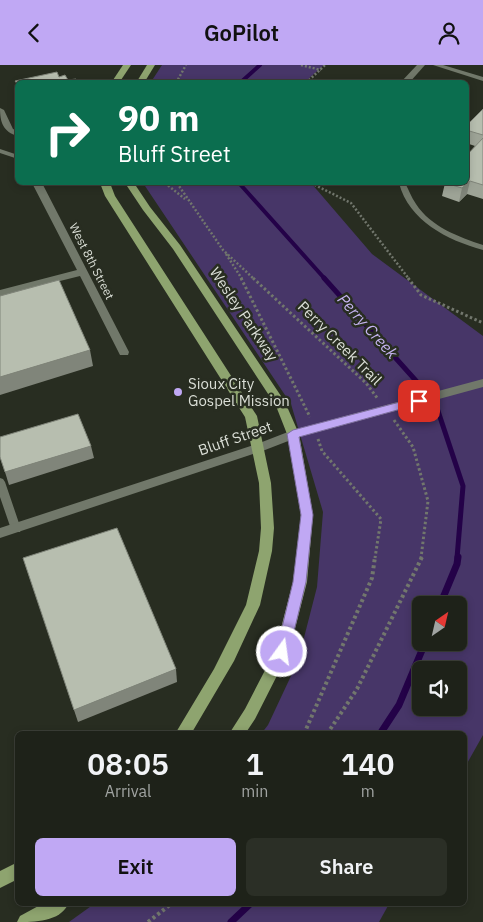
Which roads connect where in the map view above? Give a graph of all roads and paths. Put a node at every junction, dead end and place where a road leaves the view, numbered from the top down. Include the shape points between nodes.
1 (127, 65) edge
2 (151, 65) edge
3 (186, 65) edge
4 (301, 65) edge
5 (325, 65) edge
6 (422, 65) edge
7 (436, 65) edge
8 (321, 70) junction
9 (483, 79) edge
10 (117, 80) edge
11 (142, 80) edge
12 (178, 80) edge
13 (309, 80) edge
14 (407, 80) edge
15 (0, 110) edge
16 (15, 131) edge
17 (0, 133) edge
18 (0, 151) edge
19 (15, 156) edge
20 (38, 185) edge
21 (106, 185) edge
22 (131, 185) edge
23 (168, 185) edge
24 (177, 185) edge
25 (315, 185) edge
26 (403, 185) edge
27 (188, 201) junction
28 (483, 248) edge
29 (223, 250) junction
30 (84, 273) junction
31 (0, 293) edge
32 (483, 323) edge
33 (124, 352) dead end
34 (483, 383) edge
35 (384, 407) dead end
36 (390, 415) dead end
37 (316, 428) junction
38 (293, 434) junction
39 (261, 447) junction
40 (0, 482) edge
41 (16, 529) junction
42 (0, 533) edge
43 (184, 731) edge
44 (238, 731) edge
45 (305, 731) edge
46 (329, 731) edge
47 (15, 872) edge
48 (0, 880) edge
49 (55, 906) edge
50 (168, 906) edge
51 (26, 922) edge
52 (148, 922) edge

1 - 10 main road
2 - 11 main road
3 - 12 path
4 - 8 path
5 - 8 path
6 - 14 street
7 - 9 lane
8 - 13 path
15 - 16 street
16 - 17 street
18 - 19 lane
20 - 30 street, West 8th Street
21 - 39 main road via 251,416
22 - 38 main road, Wesley Parkway via 262,374 281,405
23 - 27 path
24 - 27 path, Perry Creek Trail
25 - 32 path via 351,203 421,295
26 - 28 lane via 425,219
27 - 29 path, Perry Creek Trail
29 - 35 path, Perry Creek Trail via 366,383
29 - 37 path via 247,288
30 - 31 street
30 - 33 street, West 8th Street
34 - 37 street, Bluff Street
36 - 46 path via 414,447 428,501 422,557 357,689
37 - 38 street, Bluff Street
37 - 45 path via 322,451 381,519 372,578
38 - 39 street, Bluff Street
38 - 44 main road, Wesley Parkway via 307,515 300,582 282,652
39 - 41 street, Bluff Street
39 - 43 main road via 268,511 266,558 256,598 210,691
40 - 41 lane
41 - 42 street, Bluff Street
47 - 48 main road
49 - 51 main road
50 - 52 path

